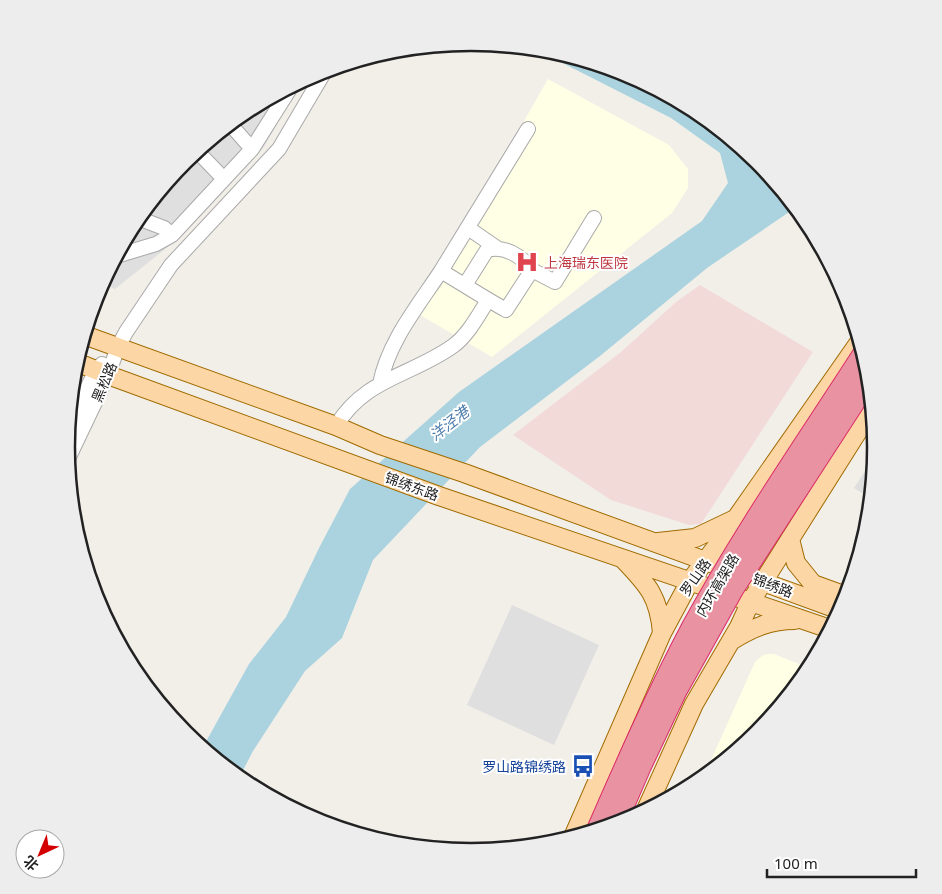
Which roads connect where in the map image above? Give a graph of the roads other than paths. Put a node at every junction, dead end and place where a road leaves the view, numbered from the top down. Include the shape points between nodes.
1 (319, 82) edge
2 (283, 99) edge
3 (528, 129) dead end
4 (235, 130) edge
5 (252, 149) junction
6 (202, 156) edge
7 (224, 179) junction
8 (594, 218) dead end
9 (146, 221) edge
10 (468, 228) junction
11 (172, 235) junction
12 (491, 247) junction
13 (126, 253) edge
14 (532, 270) junction
15 (441, 271) junction
16 (465, 285) junction
17 (488, 300) junction
18 (92, 336) edge
19 (122, 339) junction
20 (854, 349) edge
21 (857, 363) edge
22 (84, 365) edge
23 (102, 372) junction
24 (380, 384) junction
25 (862, 390) edge
26 (77, 413) edge
27 (866, 419) edge
28 (336, 426) junction
29 (75, 440) edge
30 (736, 519) junction
31 (790, 539) junction
32 (655, 542) junction
33 (622, 558) junction
34 (706, 560) junction
35 (690, 581) junction
36 (764, 581) junction
37 (839, 593) edge
38 (751, 602) junction
39 (833, 607) edge
40 (802, 619) junction
41 (824, 627) edge
42 (662, 633) junction
43 (730, 642) junction
44 (651, 800) edge
45 (620, 814) edge
46 (600, 821) edge
47 (577, 828) edge

1 - 19 street via 279,149 171,265
2 - 5 street
3 - 10 street
4 - 5 street
5 - 7 street
6 - 7 street
7 - 11 street
8 - 14 street via 555,282
9 - 11 street
10 - 12 street
10 - 15 street
11 - 13 street via 156,244
12 - 14 street via 511,252
12 - 16 street
14 - 17 street via 506,310
15 - 16 street
15 - 24 street via 392,347
16 - 17 street
17 - 24 street via 470,328 452,346
18 - 19 main road, 锦绣东路
19 - 23 street
19 - 28 main road, 锦绣东路
20 - 30 main road, 罗山路
21 - 46 highway, 内环高架路, bridge via 744,539 693,626 647,715
22 - 23 main road, 锦绣东路
23 - 26 street
23 - 29 street, 黑松路
23 - 33 main road, 锦绣东路 via 360,468
24 - 28 street via 350,405
25 - 45 highway, 内环高架路, bridge via 734,588 676,692
27 - 31 main road
28 - 32 main road, 锦绣东路 via 380,445
30 - 32 main road via 695,538
30 - 34 main road, 罗山路
31 - 36 main road
31 - 37 main road via 796,563 813,584
32 - 34 main road, 锦绣东路
33 - 35 main road, 锦绣东路
33 - 42 main road via 652,593 661,618
34 - 35 main road, 罗山路
34 - 36 main road, 锦绣路
35 - 38 main road, 锦绣东路
35 - 42 main road, 罗山路
36 - 38 main road
36 - 39 main road, 锦绣路
38 - 40 main road, 锦绣路
38 - 43 main road
40 - 41 main road, 锦绣路
40 - 43 main road via 764,624
42 - 47 main road, 罗山路
43 - 44 main road via 694,704

